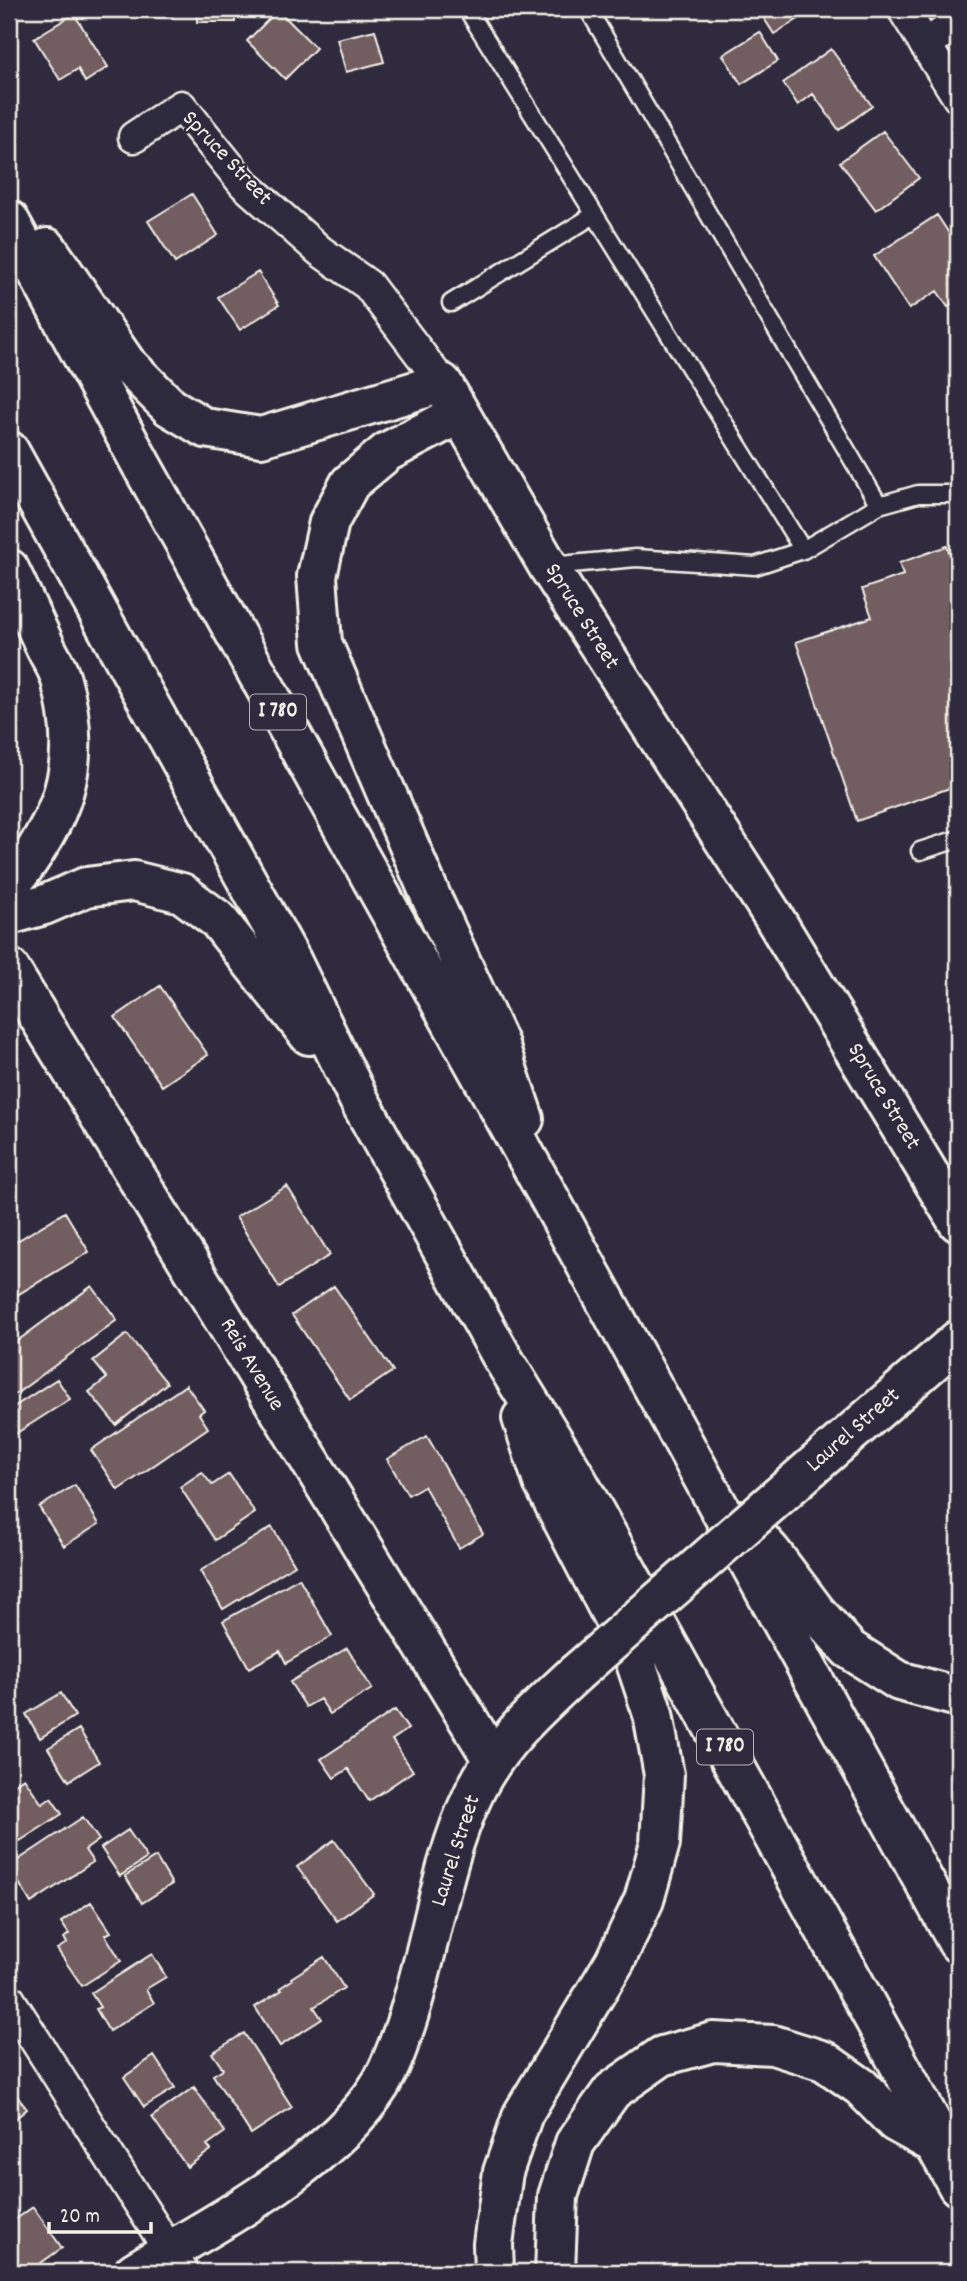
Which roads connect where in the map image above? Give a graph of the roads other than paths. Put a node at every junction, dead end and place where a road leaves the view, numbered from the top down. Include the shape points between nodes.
1 (467, 9) edge
2 (588, 9) edge
3 (903, 9) edge
4 (958, 22) edge
5 (925, 45) junction
6 (958, 97) edge
7 (134, 137) dead end
8 (9, 196) edge
9 (594, 215) junction
10 (9, 220) edge
11 (451, 303) dead end
12 (451, 398) junction
13 (9, 451) edge
14 (958, 494) edge
15 (879, 505) junction
16 (803, 550) junction
17 (548, 566) junction
18 (9, 569) edge
19 (958, 839) edge
20 (920, 851) dead end
21 (9, 887) edge
22 (9, 915) edge
23 (9, 968) edge
24 (358, 1098) junction
25 (551, 1201) junction
26 (958, 1222) edge
27 (958, 1340) edge
28 (502, 1357) junction
29 (695, 1466) junction
30 (958, 1697) edge
31 (493, 1760) junction
32 (958, 1943) edge
33 (9, 1999) edge
34 (935, 2144) junction
35 (958, 2186) edge
36 (176, 2261) edge
37 (134, 2272) edge
38 (494, 2272) edge
39 (555, 2272) edge

1 - 9 lane
2 - 15 lane
3 - 5 street
4 - 5 street
5 - 6 street
7 - 12 street, Spruce Street via 181,106 244,184 320,251 368,285
8 - 12 main road via 126,363 170,407 205,428 261,437
9 - 11 lane
9 - 16 lane
10 - 25 main road, I 780
12 - 17 main road, Spruce Street
12 - 25 main road via 350,483 329,522 317,576 322,643 499,1045
13 - 24 main road, I 780 via 292,962
14 - 15 lane via 918,494
15 - 16 lane
16 - 17 lane via 755,566 636,558
17 - 26 main road, Spruce Street via 773,916
18 - 21 main road via 61,678 70,729 70,770 56,816 34,856
19 - 20 lane
22 - 24 main road via 98,885 134,881 182,892 218,919
23 - 31 main road, Reis Avenue
24 - 28 main road, I 780
25 - 29 main road, I 780
27 - 31 main road, Laurel Street, bridge via 576,1673 518,1727
28 - 34 main road, I 780 via 572,1471 795,1874 932,2124
28 - 38 main road via 543,1482 635,1660 653,1714 664,1775 660,1843 644,1900 615,1961 523,2114 503,2172
29 - 30 main road via 849,1648 899,1681
29 - 32 main road, I 780
31 - 36 main road, Laurel Street via 459,1827 416,1996 381,2084 357,2115 286,2179
33 - 36 street
34 - 35 main road, I 780
34 - 39 main road via 895,2122 861,2087 824,2061 773,2045 713,2042 662,2056 612,2091 575,2143 558,2196
36 - 37 main road, Laurel Street

